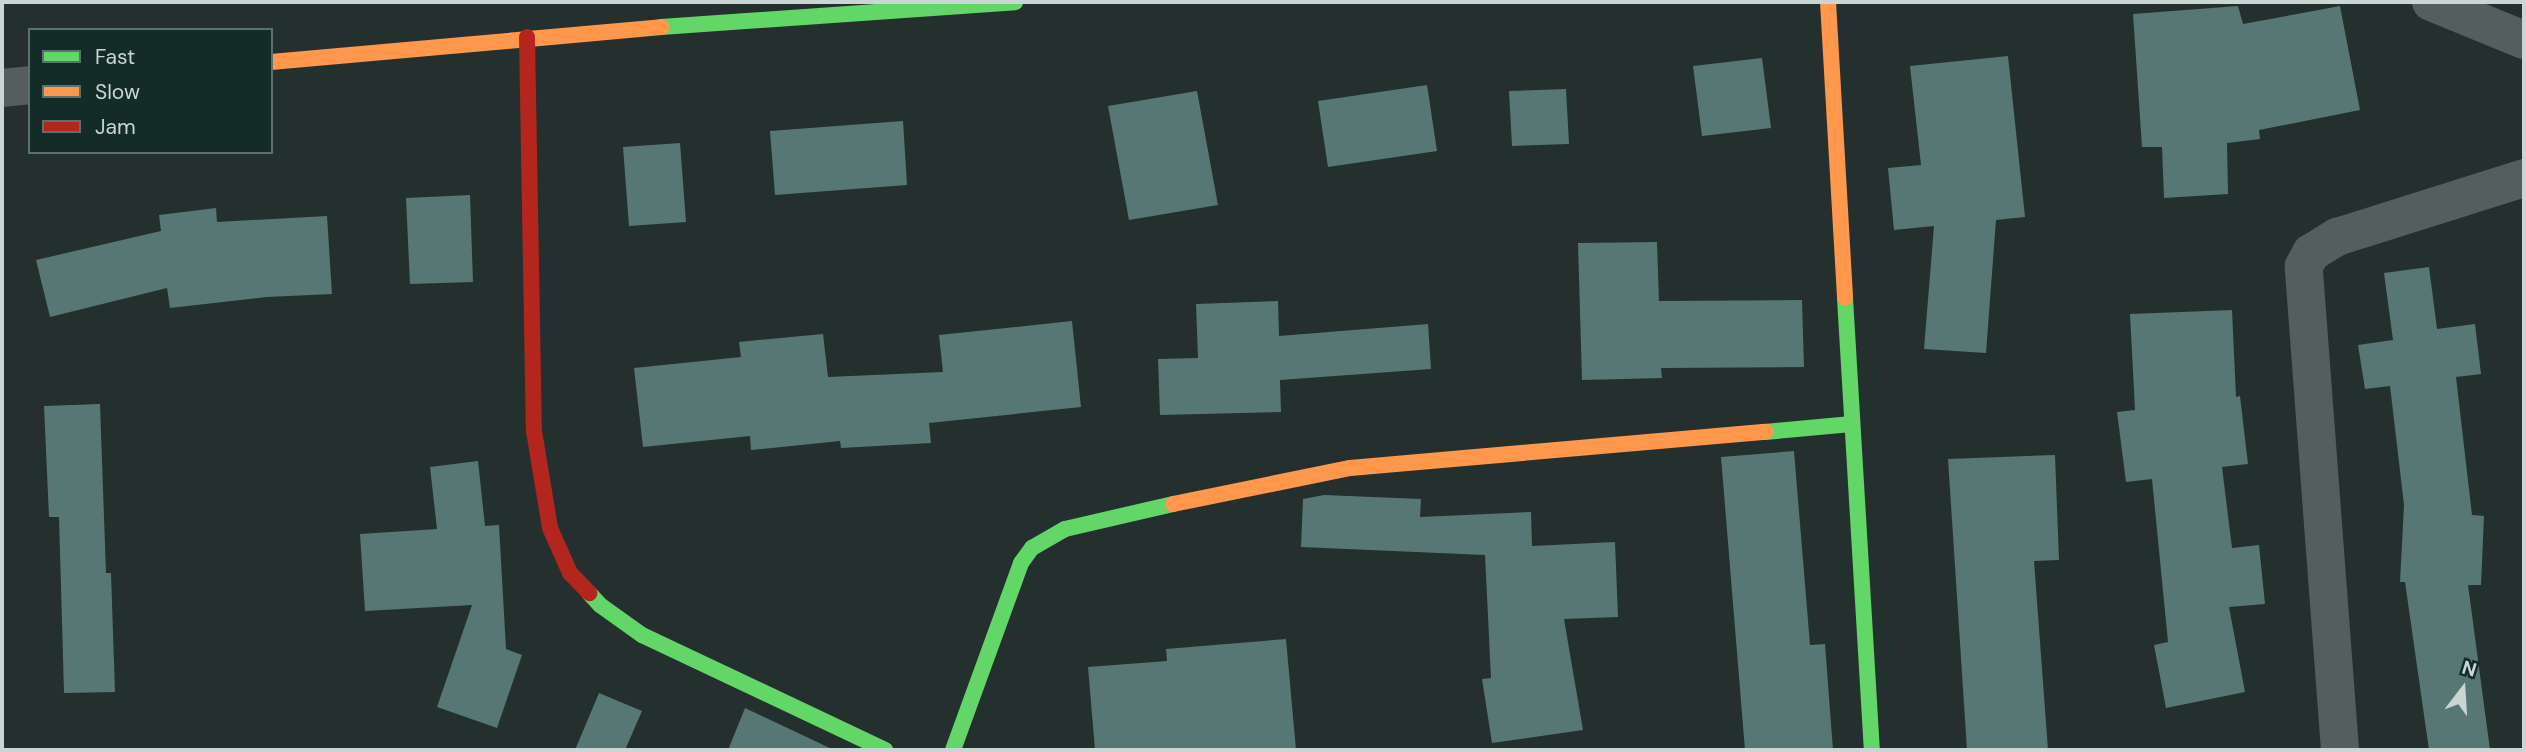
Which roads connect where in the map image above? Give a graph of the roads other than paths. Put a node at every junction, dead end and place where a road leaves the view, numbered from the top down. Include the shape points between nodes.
1 (1015, 2) edge
2 (1828, 2) edge
3 (2431, 2) edge
4 (527, 37) junction
5 (2524, 40) edge
6 (273, 62) edge
7 (28, 85) edge
8 (2, 88) edge
9 (2524, 178) edge
10 (1853, 424) junction
11 (885, 750) edge
12 (953, 750) edge
13 (1872, 750) edge
14 (2340, 750) edge

1 - 4 street
2 - 10 street
3 - 5 street
4 - 6 street
4 - 11 street via 534,431 550,528 570,573 600,605 642,635
7 - 8 street
9 - 14 street via 2337,237 2311,253 2304,266
10 - 12 street via 1350,468 1065,529 1032,548 1021,563
10 - 13 street

